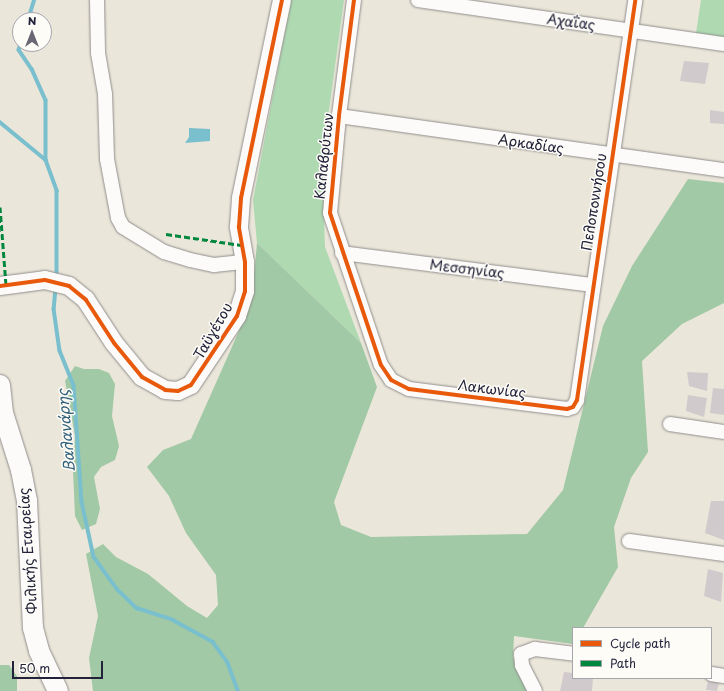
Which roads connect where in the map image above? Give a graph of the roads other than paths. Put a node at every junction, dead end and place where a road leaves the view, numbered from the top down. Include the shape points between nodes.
1 (97, 0) edge
2 (282, 0) edge
3 (354, 0) edge
4 (418, 0) edge
5 (634, 0) edge
6 (630, 30) junction
7 (724, 44) edge
8 (339, 116) junction
9 (613, 156) junction
10 (724, 170) edge
11 (342, 253) junction
12 (245, 262) junction
13 (592, 285) junction
14 (0, 286) edge
15 (0, 385) edge
16 (409, 389) joint
17 (573, 407) joint
18 (670, 424) dead end
19 (724, 432) edge
20 (629, 541) dead end
21 (724, 554) edge
22 (572, 654) edge
23 (712, 674) edge
24 (724, 676) edge
25 (58, 691) edge
26 (535, 691) edge

1 - 12 street via 98,53 105,94 107,159 118,218 123,227 164,252 190,260 214,264
2 - 12 street, Ταϋγέτου via 241,198 239,227
3 - 8 street, Καλαβρύτων
4 - 6 street, Αχαΐας
5 - 6 street, Πελοποννήσου
6 - 7 street, Αχαΐας
6 - 9 street, Πελοποννήσου
8 - 9 street, Αρκαδίας
8 - 11 street, Καλαβρύτων via 330,213
9 - 10 street, Αρκαδίας
9 - 13 street, Πελοποννήσου
11 - 13 street, Μεσσηνίας
11 - 16 street, Καλαβρύτων via 381,365 391,380
12 - 14 street, Ταϋγέτου via 245,291 237,316 202,372 191,385 178,391 165,390 142,377 114,343 86,300 75,290 62,283 45,280
13 - 17 street, Πελοποννήσου via 577,400
15 - 25 main road, Φιλικής Εταιρείας via 3,413 21,470 27,501 33,628 39,651
16 - 17 street, Λακωνίας via 561,408
18 - 19 street
20 - 21 street
22 - 26 street via 534,649 521,654 522,665
23 - 24 street

